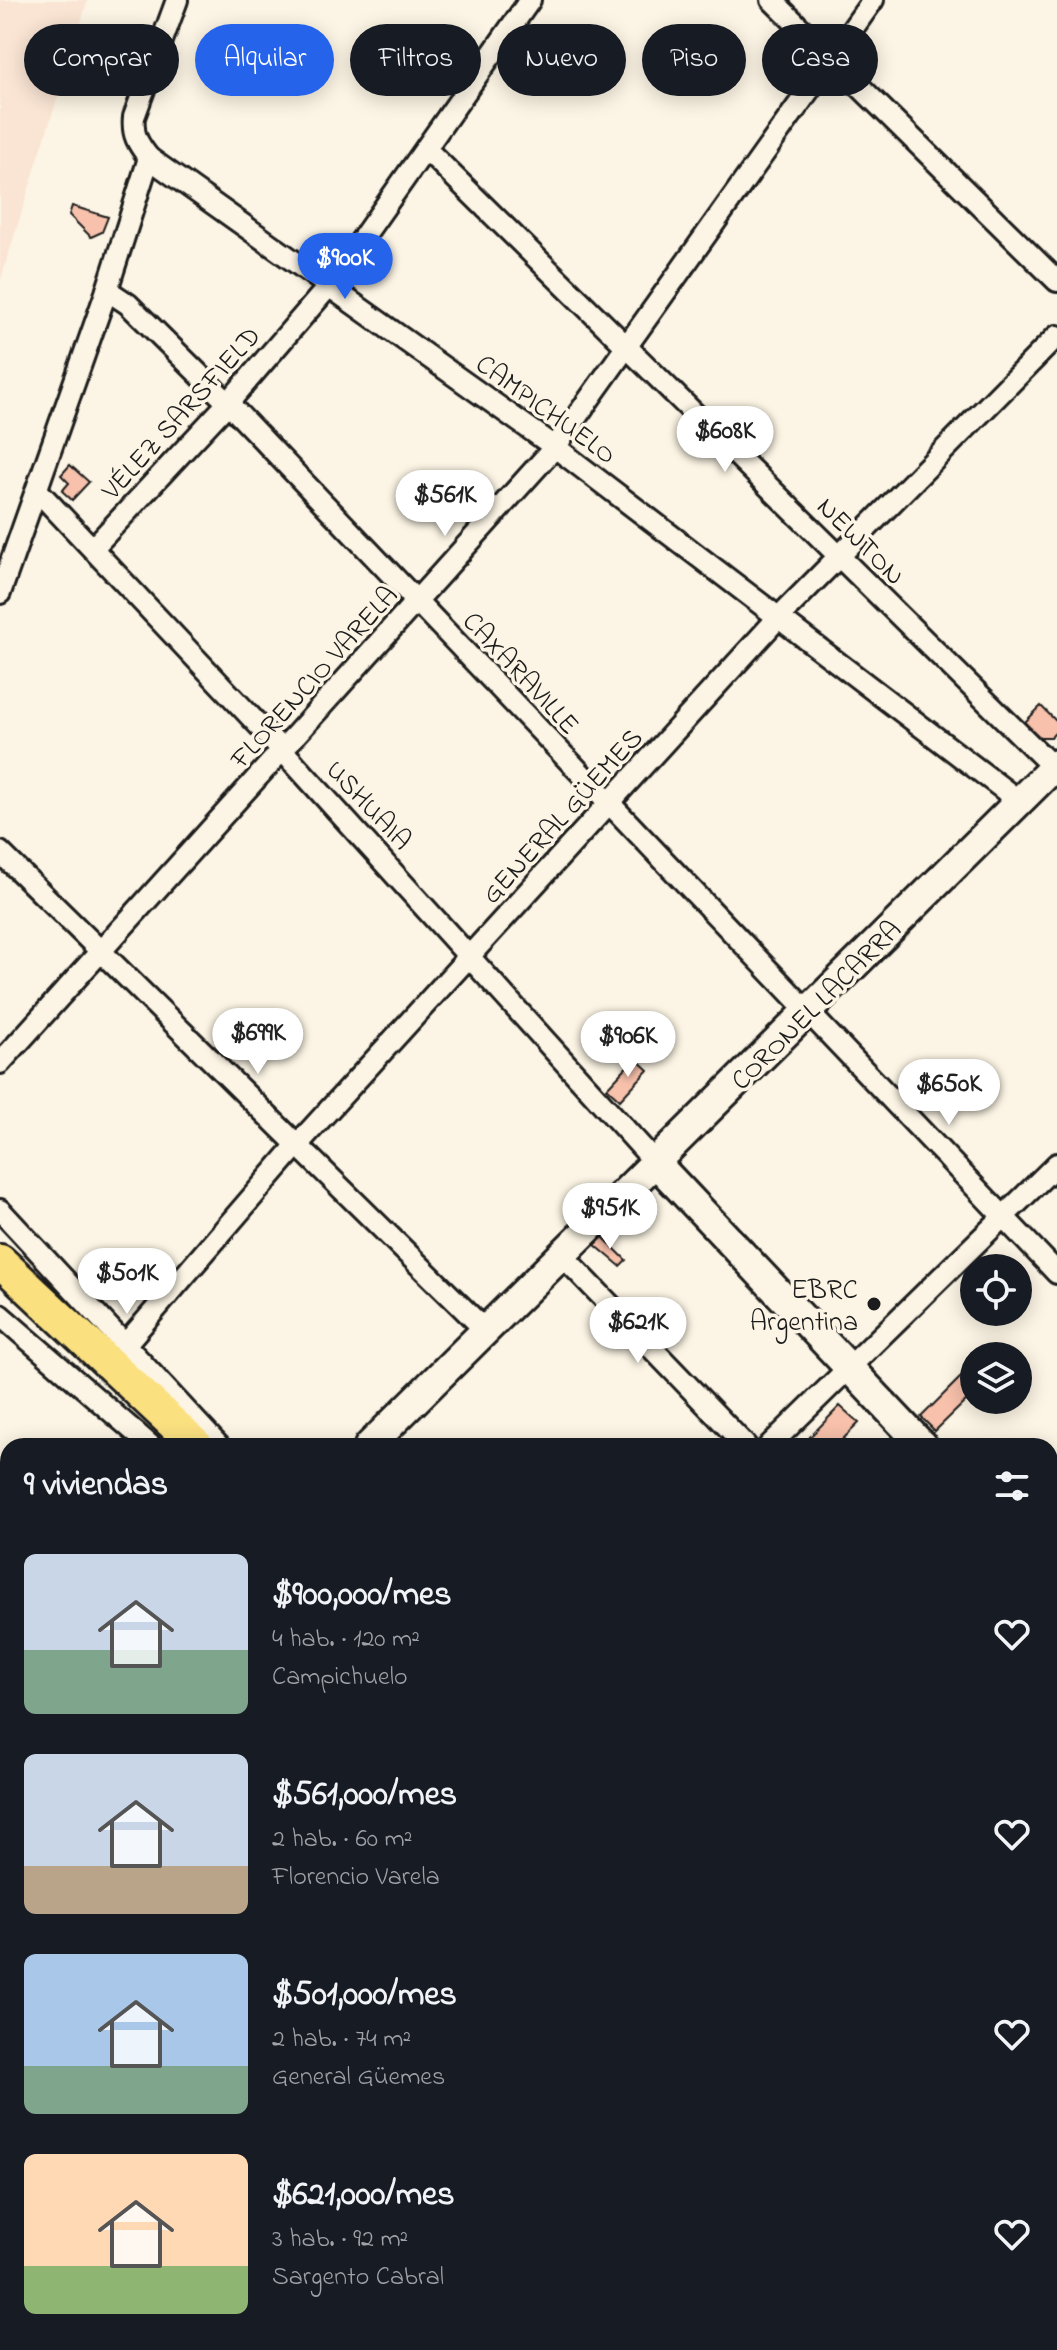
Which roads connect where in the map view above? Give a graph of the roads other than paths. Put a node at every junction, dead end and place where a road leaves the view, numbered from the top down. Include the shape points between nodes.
1 (177, 0) edge
2 (530, 0) edge
3 (772, 0) edge
4 (873, 0) edge
5 (797, 24) edge
6 (856, 24) edge
7 (804, 96) edge
8 (871, 96) edge
9 (427, 150) junction
10 (149, 158) junction
11 (1057, 281) edge
12 (329, 286) junction
13 (107, 290) junction
14 (1057, 336) edge
15 (628, 344) junction
16 (228, 403) junction
17 (555, 447) junction
18 (37, 490) junction
19 (93, 548) junction
20 (840, 559) junction
21 (0, 593) edge
22 (417, 602) junction
23 (777, 619) junction
24 (283, 751) junction
25 (1056, 768) edge
26 (1019, 801) junction
27 (608, 804) junction
28 (0, 852) edge
29 (102, 953) junction
30 (472, 957) junction
31 (809, 1011) junction
32 (0, 1063) edge
33 (297, 1145) junction
34 (655, 1162) junction
35 (1057, 1164) edge
36 (0, 1210) edge
37 (1005, 1217) junction
38 (561, 1254) junction
39 (0, 1261) edge
40 (1057, 1273) edge
41 (0, 1315) edge
42 (485, 1330) junction
43 (124, 1346) junction
44 (847, 1368) junction
45 (142, 1438) edge
46 (188, 1438) edge
47 (211, 1438) edge
48 (377, 1438) edge
49 (738, 1438) edge
50 (777, 1438) edge
51 (915, 1438) edge

1 - 10 street via 134,117 137,142
2 - 9 street, VÉLEZ SARSFIELD
3 - 5 street
4 - 6 street, FLORENCIO VARELA
7 - 15 street, FLORENCIO VARELA
8 - 11 street
9 - 12 street, VÉLEZ SARSFIELD
9 - 15 street, NEWTON
10 - 12 street, CAMPICHUELO
10 - 13 street
12 - 16 street, VÉLEZ SARSFIELD
12 - 17 street, CAMPICHUELO
13 - 16 street, CAXARAVILLE via 128,304
13 - 18 street
14 - 20 street, GENERAL GÜEMES
15 - 17 street, FLORENCIO VARELA
15 - 20 street, NEWTON
16 - 19 street, VÉLEZ SARSFIELD
16 - 22 street, CAXARAVILLE
17 - 22 street, FLORENCIO VARELA
17 - 23 street, CAMPICHUELO
18 - 19 street, USHUAIA
18 - 21 street
19 - 24 street, USHUAIA
20 - 23 street, GENERAL GÜEMES
20 - 25 street, NEWTON
22 - 24 street, FLORENCIO VARELA
22 - 27 street, CAXARAVILLE
23 - 26 street, CAMPICHUELO
23 - 27 street, GENERAL GÜEMES
24 - 29 street, FLORENCIO VARELA
24 - 30 street, USHUAIA
25 - 26 street, CORONEL LACARRA
26 - 31 street, CORONEL LACARRA
27 - 30 street, GENERAL GÜEMES
27 - 31 street, CAXARAVILLE
28 - 29 street
29 - 32 street, FLORENCIO VARELA
29 - 33 street
30 - 33 street, GENERAL GÜEMES
30 - 34 street, USHUAIA
31 - 34 street, CORONEL LACARRA
31 - 37 street, CAXARAVILLE
33 - 42 street
33 - 43 street, GENERAL GÜEMES
34 - 38 street, CORONEL LACARRA
34 - 44 street
35 - 37 street
36 - 43 street
37 - 40 street, CAXARAVILLE
37 - 44 street
38 - 42 street, CORONEL LACARRA
38 - 49 street
39 - 46 main road
41 - 45 street
42 - 48 street, CORONEL LACARRA
43 - 47 street
44 - 50 street
44 - 51 street

